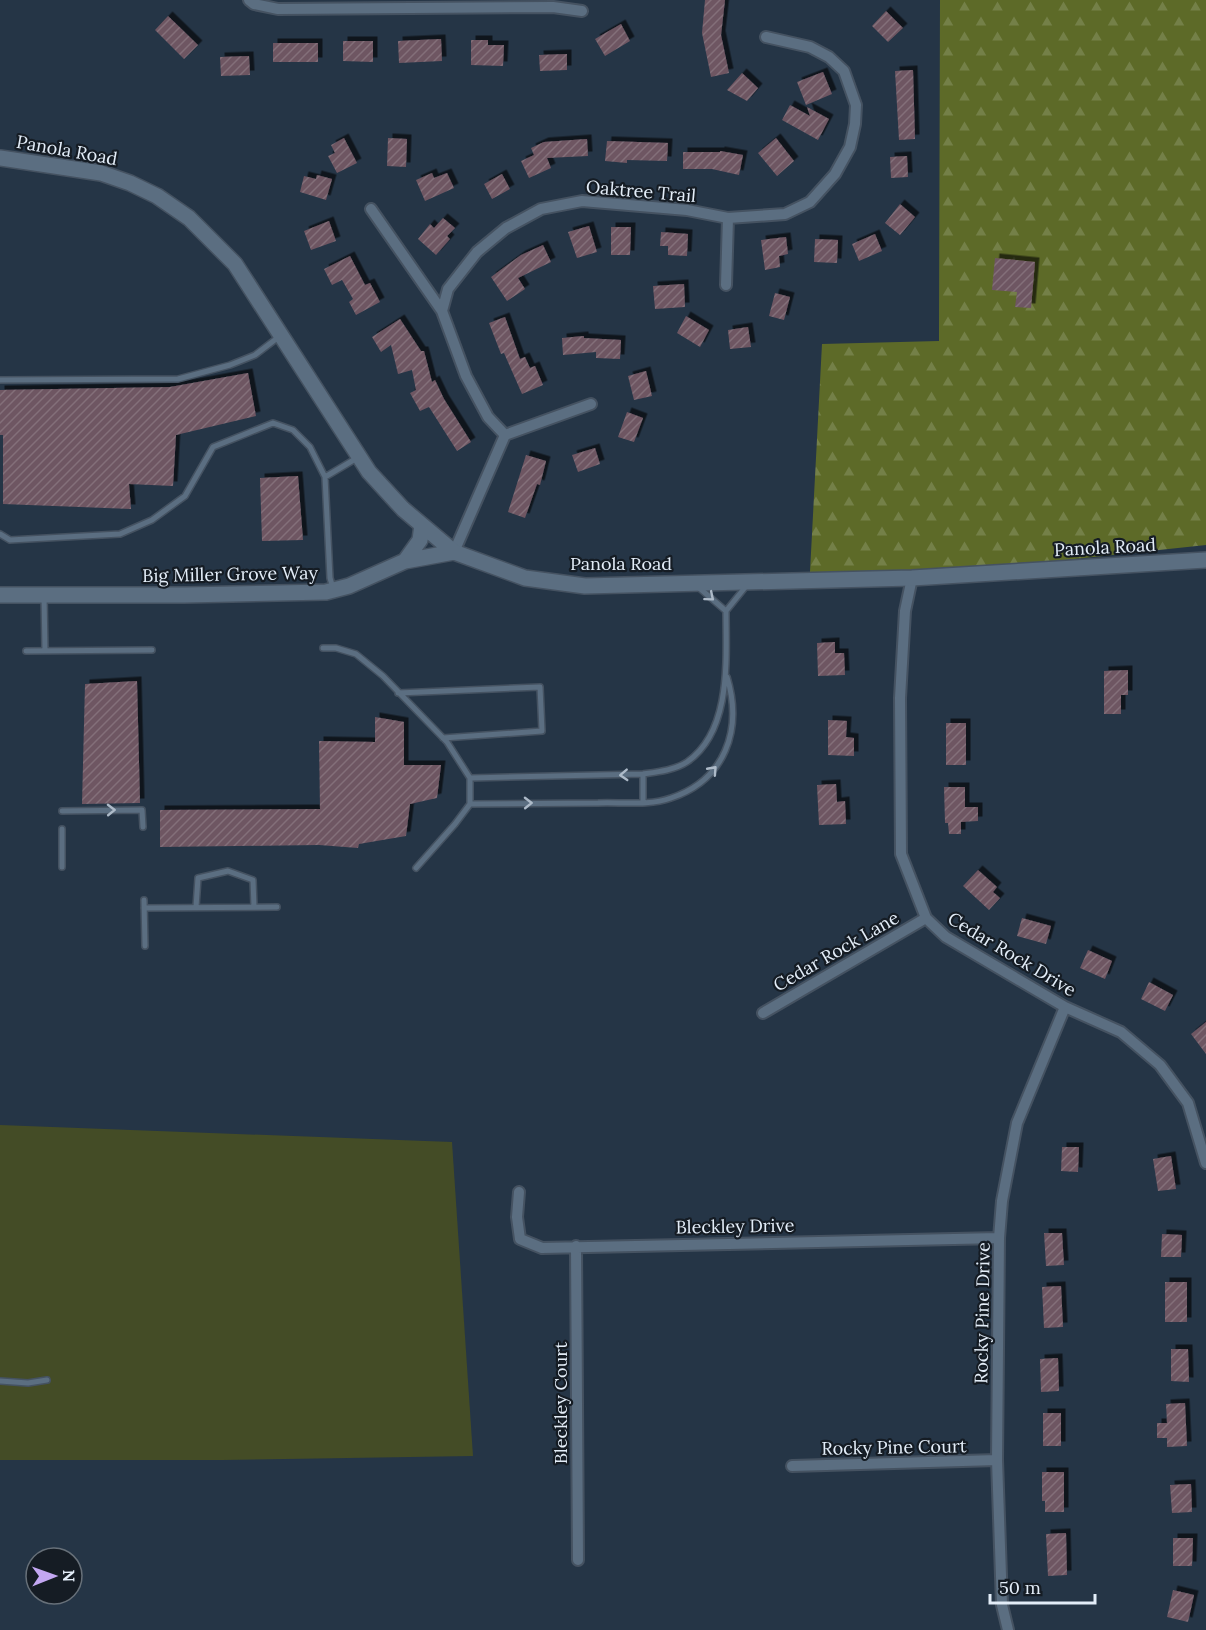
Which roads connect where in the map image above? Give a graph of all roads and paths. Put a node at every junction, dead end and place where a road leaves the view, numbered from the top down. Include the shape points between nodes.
1 (249, 0) edge
2 (582, 11) dead end
3 (766, 37) dead end
4 (0, 158) edge
5 (371, 209) dead end
6 (728, 218) junction
7 (726, 285) dead end
8 (442, 310) junction
9 (281, 335) junction
10 (0, 380) edge
11 (591, 404) dead end
12 (506, 435) junction
13 (360, 457) junction
14 (325, 477) junction
15 (422, 525) junction
16 (0, 534) edge
17 (454, 552) junction
18 (1206, 560) edge
19 (405, 561) junction
20 (912, 578) junction
21 (750, 582) junction
22 (693, 583) junction
23 (333, 590) junction
24 (0, 595) edge
25 (44, 595) junction
26 (726, 611) junction
27 (322, 648) dead end
28 (152, 650) dead end
29 (26, 651) dead end
30 (45, 651) junction
31 (726, 675) junction
32 (398, 693) junction
33 (443, 738) junction
34 (643, 774) junction
35 (470, 778) junction
36 (643, 802) junction
37 (470, 804) junction
38 (63, 811) dead end
39 (142, 827) dead end
40 (62, 829) dead end
41 (62, 867) dead end
42 (416, 868) dead end
43 (144, 900) dead end
44 (196, 907) junction
45 (254, 907) junction
46 (277, 907) dead end
47 (144, 908) junction
48 (926, 918) junction
49 (145, 946) dead end
50 (1065, 1007) junction
51 (763, 1013) dead end
52 (1206, 1163) edge
53 (519, 1192) dead end
54 (999, 1238) junction
55 (576, 1246) junction
56 (47, 1380) dead end
57 (0, 1381) edge
58 (997, 1460) junction
59 (792, 1466) dead end
60 (578, 1560) dead end
61 (1008, 1630) edge

1 - 2 street via 278,9 553,7
3 - 6 street, Oaktree Trail via 810,47 844,70 856,105 855,124 850,147 835,174 810,202 785,214
4 - 9 main road, Panola Road via 101,173 157,196 189,218 235,264
5 - 8 street
6 - 7 street
6 - 8 street, Oaktree Trail via 687,210 582,201 541,209 507,228 477,252 448,288
8 - 12 street via 466,376 488,417
9 - 10 lane via 255,355 178,379
9 - 13 main road, Panola Road
11 - 12 street
12 - 17 street
13 - 14 lane
13 - 15 main road, Panola Road via 369,472
14 - 16 lane via 310,447 293,430 273,423 213,447 185,496 152,520 120,534 10,540
14 - 23 lane
15 - 17 main road, Panola Road
15 - 19 main road via 420,540
17 - 19 main road, Big Miller Grove Way
17 - 22 main road, Panola Road via 525,578 585,586
18 - 20 main road, Panola Road
19 - 23 main road, Big Miller Grove Way
20 - 21 main road, Panola Road
20 - 48 street, Cedar Rock Drive via 905,611 900,698 901,854
21 - 22 main road, Panola Road
21 - 26 lane
22 -> 26 lane
23 - 25 main road, Big Miller Grove Way
24 - 25 main road, Big Miller Grove Way
25 - 30 lane
26 - 31 lane
27 - 32 lane via 356,654
28 - 30 lane
29 - 30 lane
31 - 34 lane via 716,726 704,747 686,763
36 -> 31 lane via 669,799 699,786 720,764 732,734 733,698
32 - 33 lane
32 - 33 lane via 540,687 542,731
33 - 35 lane
34 -> 35 lane
34 - 36 lane
35 - 37 lane
37 -> 36 lane
37 - 42 lane
38 -> 39 lane via 142,810
40 - 41 lane
43 - 47 lane
44 - 45 lane
44 - 45 lane via 198,878 228,871 253,880
44 - 47 lane
45 - 46 lane
47 - 49 lane
48 - 50 street, Cedar Rock Drive via 946,937
48 - 51 street, Cedar Rock Lane
50 - 52 street, Cedar Rock Drive via 1120,1032 1160,1065 1188,1103
50 - 54 street, Rocky Pine Drive via 1017,1123
53 - 55 street, Bleckley Drive via 520,1239 542,1248
54 - 55 street, Bleckley Drive
54 - 58 street, Rocky Pine Drive
55 - 60 street, Bleckley Court
56 - 57 lane
58 - 59 street, Rocky Pine Court
58 - 61 street, Rocky Pine Drive via 1002,1605

